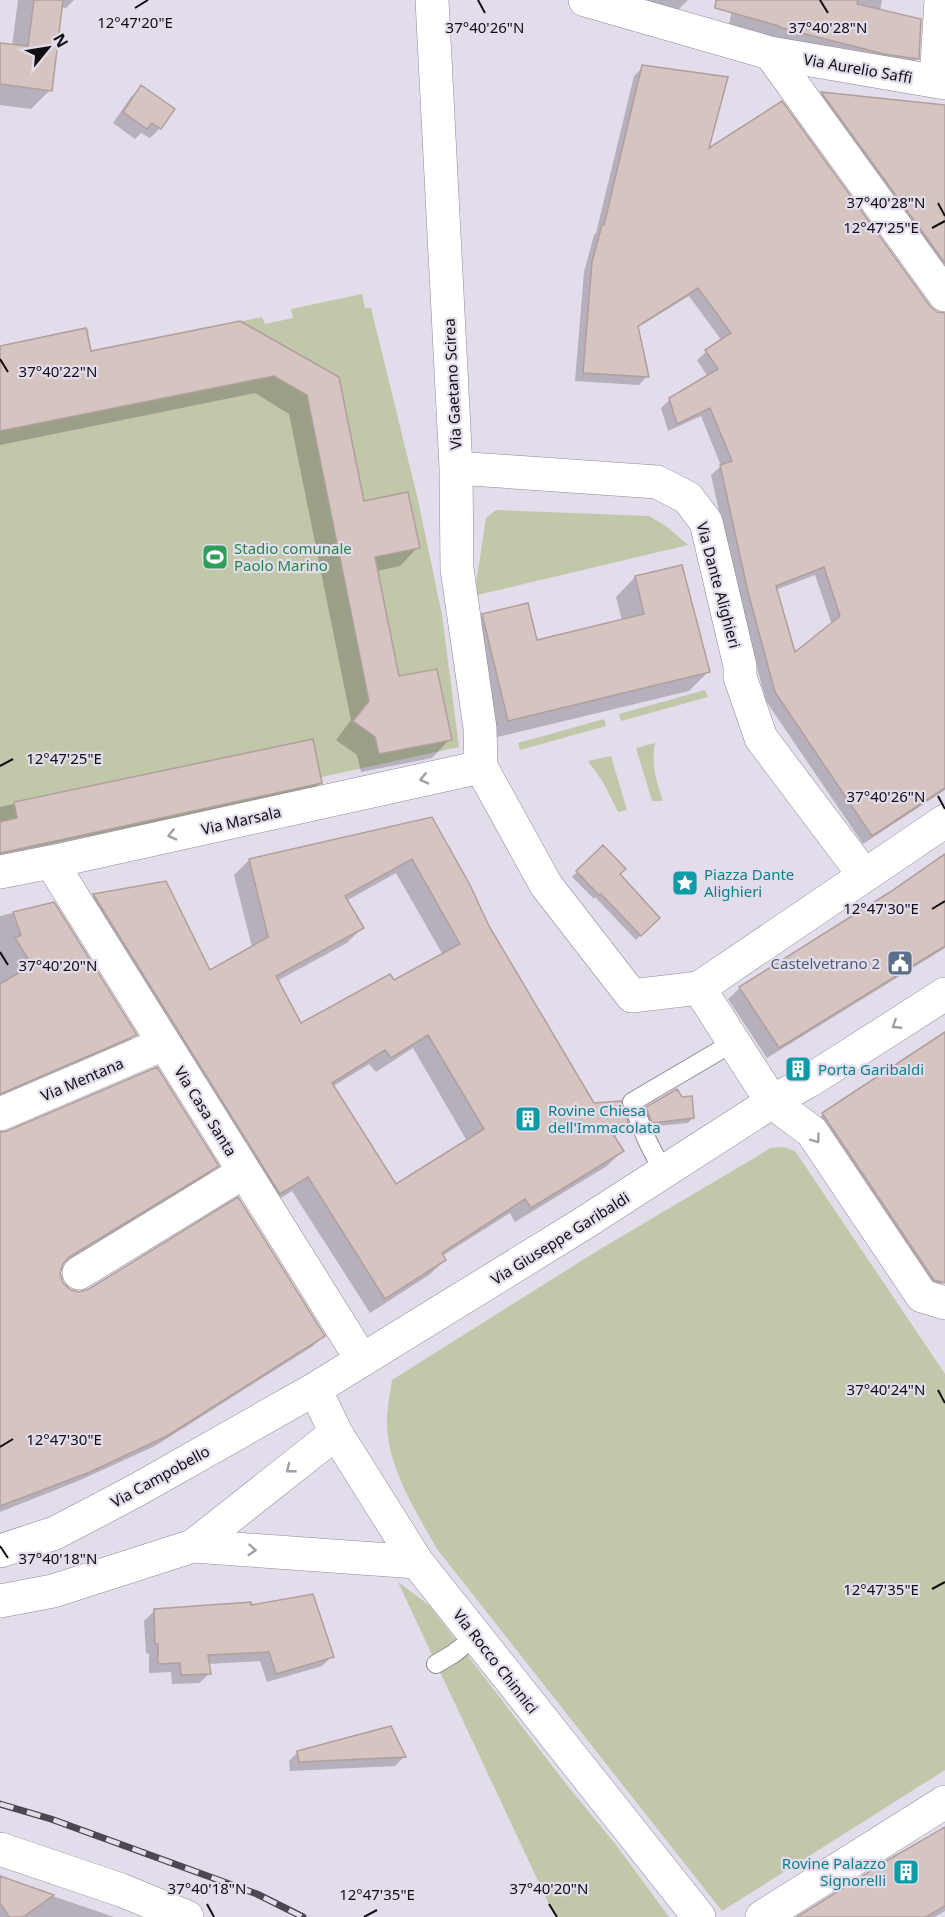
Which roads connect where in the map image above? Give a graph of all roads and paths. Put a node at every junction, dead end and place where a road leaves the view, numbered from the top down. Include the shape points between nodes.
1 (432, 0) edge
2 (585, 0) edge
3 (941, 0) edge
4 (770, 53) junction
5 (941, 82) edge
6 (945, 295) edge
7 (456, 468) junction
8 (482, 767) junction
9 (945, 821) edge
10 (51, 862) junction
11 (0, 872) edge
12 (864, 875) junction
13 (699, 988) junction
14 (945, 994) edge
15 (734, 1042) junction
16 (163, 1044) junction
17 (772, 1102) junction
18 (0, 1114) edge
19 (244, 1172) junction
20 (663, 1172) junction
21 (79, 1273) dead end
22 (934, 1300) edge
23 (362, 1360) junction
24 (315, 1389) junction
25 (336, 1433) junction
26 (193, 1546) junction
27 (0, 1551) edge
28 (417, 1562) junction
29 (0, 1601) edge
30 (476, 1636) junction
31 (436, 1664) dead end
32 (945, 1802) edge
33 (0, 1849) edge
34 (795, 1908) edge
35 (187, 1917) edge
36 (699, 1917) edge
37 (762, 1917) edge

1 - 7 street, Via Gaetano Scirea
2 - 4 street, Via Aurelio Saffi
3 - 5 street
4 - 5 street, Via Aurelio Saffi
4 - 6 street
7 - 8 street, Via Gaetano Scirea via 457,569
7 - 12 street, Via Dante Alighieri via 657,482 688,498 706,522 740,677 761,738
8 -> 10 street, Via Marsala
8 - 13 street via 546,885 632,996
9 - 12 street
10 - 11 street, Via Marsala
10 - 16 street, Via Casa Santa
12 - 13 street
13 - 15 street
14 -> 17 street, Via Giuseppe Garibaldi
15 - 17 street
15 - 20 lane via 632,1102
16 - 18 street, Via Mentana
16 - 19 street, Via Casa Santa
17 - 20 street, Via Giuseppe Garibaldi
17 -> 22 street via 812,1132
19 - 21 street
19 - 23 street, Via Casa Santa
20 - 23 street, Via Giuseppe Garibaldi
23 - 24 street, Via Giuseppe Garibaldi
24 - 25 street, Via Rocco Chinnici
24 - 27 street, Via Campobello via 55,1533
25 -> 26 street
25 - 28 street, Via Rocco Chinnici
26 -> 28 street
26 - 29 street via 53,1591
28 - 30 street, Via Rocco Chinnici
30 - 31 lane
30 - 36 street, Via Rocco Chinnici
32 - 34 street
33 - 35 street
34 - 37 street

